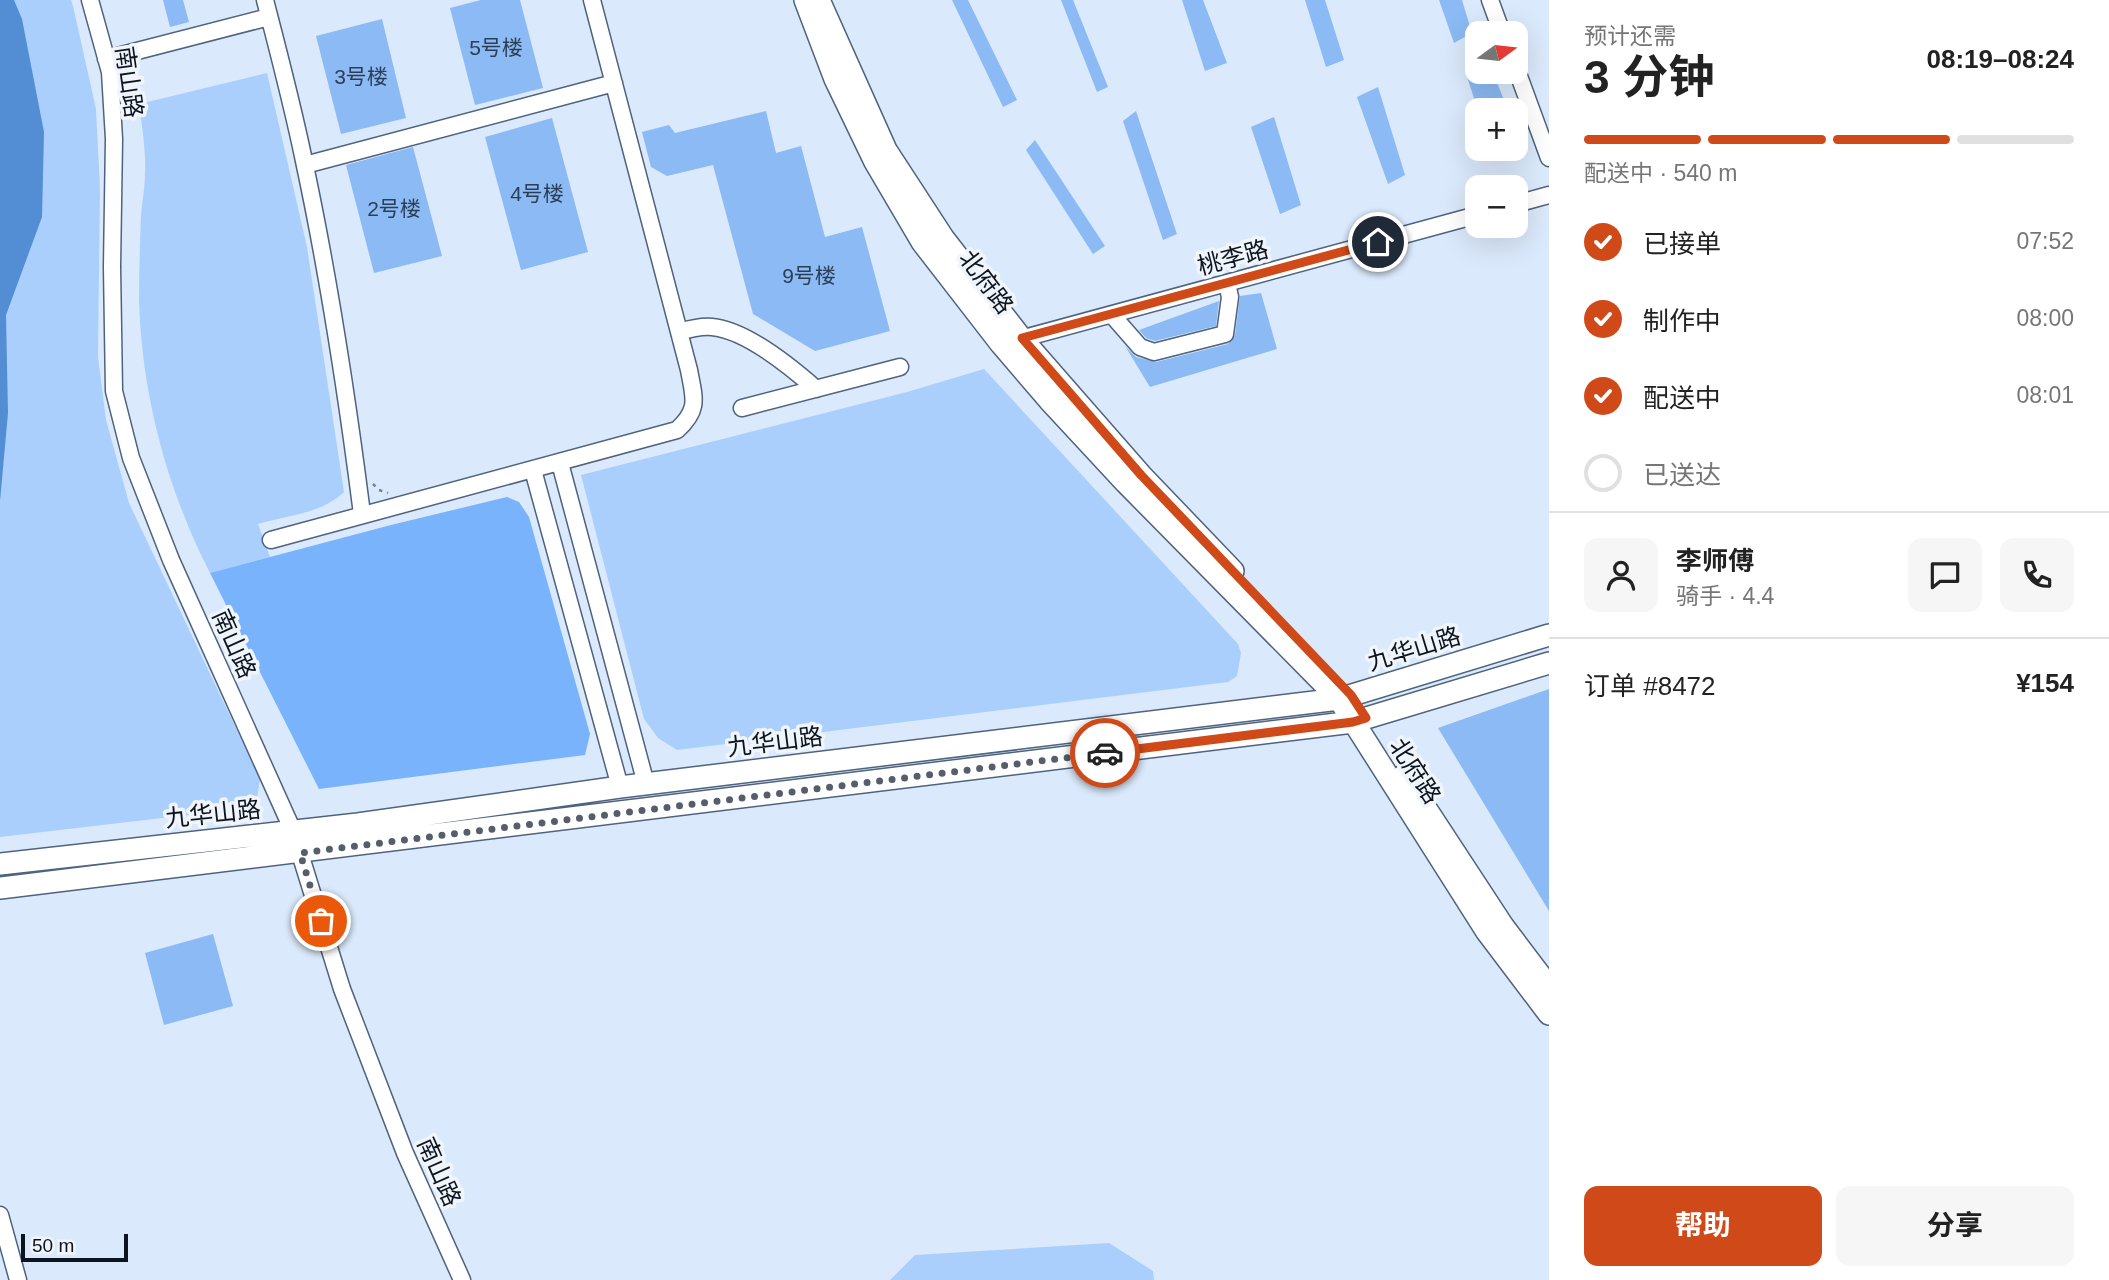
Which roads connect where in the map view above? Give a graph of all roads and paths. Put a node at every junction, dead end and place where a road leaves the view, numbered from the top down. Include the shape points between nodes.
1 (90, 0) edge
2 (265, 0) edge
3 (592, 0) edge
4 (805, 0) edge
5 (819, 0) edge
6 (1490, 0) edge
7 (270, 17) junction
8 (1498, 21) edge
9 (106, 59) junction
10 (614, 83) junction
11 (1522, 84) edge
12 (1549, 158) edge
13 (305, 165) junction
14 (1549, 195) edge
15 (1528, 201) edge
16 (1465, 218) edge
17 (1227, 283) junction
18 (1112, 315) junction
19 (679, 332) junction
20 (1022, 338) junction
21 (1001, 344) junction
22 (900, 368) dead end
23 (816, 389) junction
24 (742, 408) dead end
25 (560, 463) junction
26 (533, 470) junction
27 (369, 478) dead end
28 (395, 494) dead end
29 (362, 514) junction
30 (271, 540) dead end
31 (1549, 635) edge
32 (1549, 663) edge
33 (1345, 697) junction
34 (1359, 720) junction
35 (646, 784) junction
36 (620, 787) junction
37 (293, 831) junction
38 (300, 853) junction
39 (0, 864) edge
40 (0, 888) edge
41 (1549, 987) edge
42 (1549, 1014) edge
43 (0, 1215) edge
44 (18, 1280) edge
45 (462, 1280) edge

1 - 9 street, 南山路
2 - 7 street
3 - 10 street
4 - 21 main road, 北府路 via 835,79 875,162 922,242
5 - 20 main road, 北府路 via 886,150 944,239
6 - 8 street
7 - 9 street
7 - 13 street
9 - 37 street, 南山路 via 114,139 114,391 131,458 171,561
10 - 13 street
10 - 19 street
11 - 12 street
13 - 29 street via 343,373
14 - 15 street
16 - 17 street, 桃李路
17 - 18 street, 桃李路
17 - 18 street via 1230,297 1225,334 1154,352 1140,346
18 - 20 street, 桃李路
19 - 23 street via 712,327 735,334 780,358
19 - 25 street via 695,407 690,419 677,430
20 - 21 street, 桃李路
20 - 33 main road, 北府路
21 - 33 main road, 北府路 via 1126,482
22 - 23 street
23 - 24 street
25 - 26 street
25 - 35 street
26 - 29 street
26 - 36 street
27 - 28 path via 379,490
29 - 30 street
31 - 33 main road, 九华山路
32 - 34 main road, 九华山路
33 - 34 main road, 北府路
33 - 35 main road, 九华山路
34 - 38 main road, 九华山路
34 - 41 main road, 北府路
34 - 42 main road, 北府路 via 1487,932
35 - 36 main road, 九华山路
36 - 37 main road, 九华山路
37 - 38 street, 南山路
37 - 39 main road, 九华山路
38 - 40 main road, 九华山路
38 - 45 street, 南山路 via 342,989 405,1153
43 - 44 street

